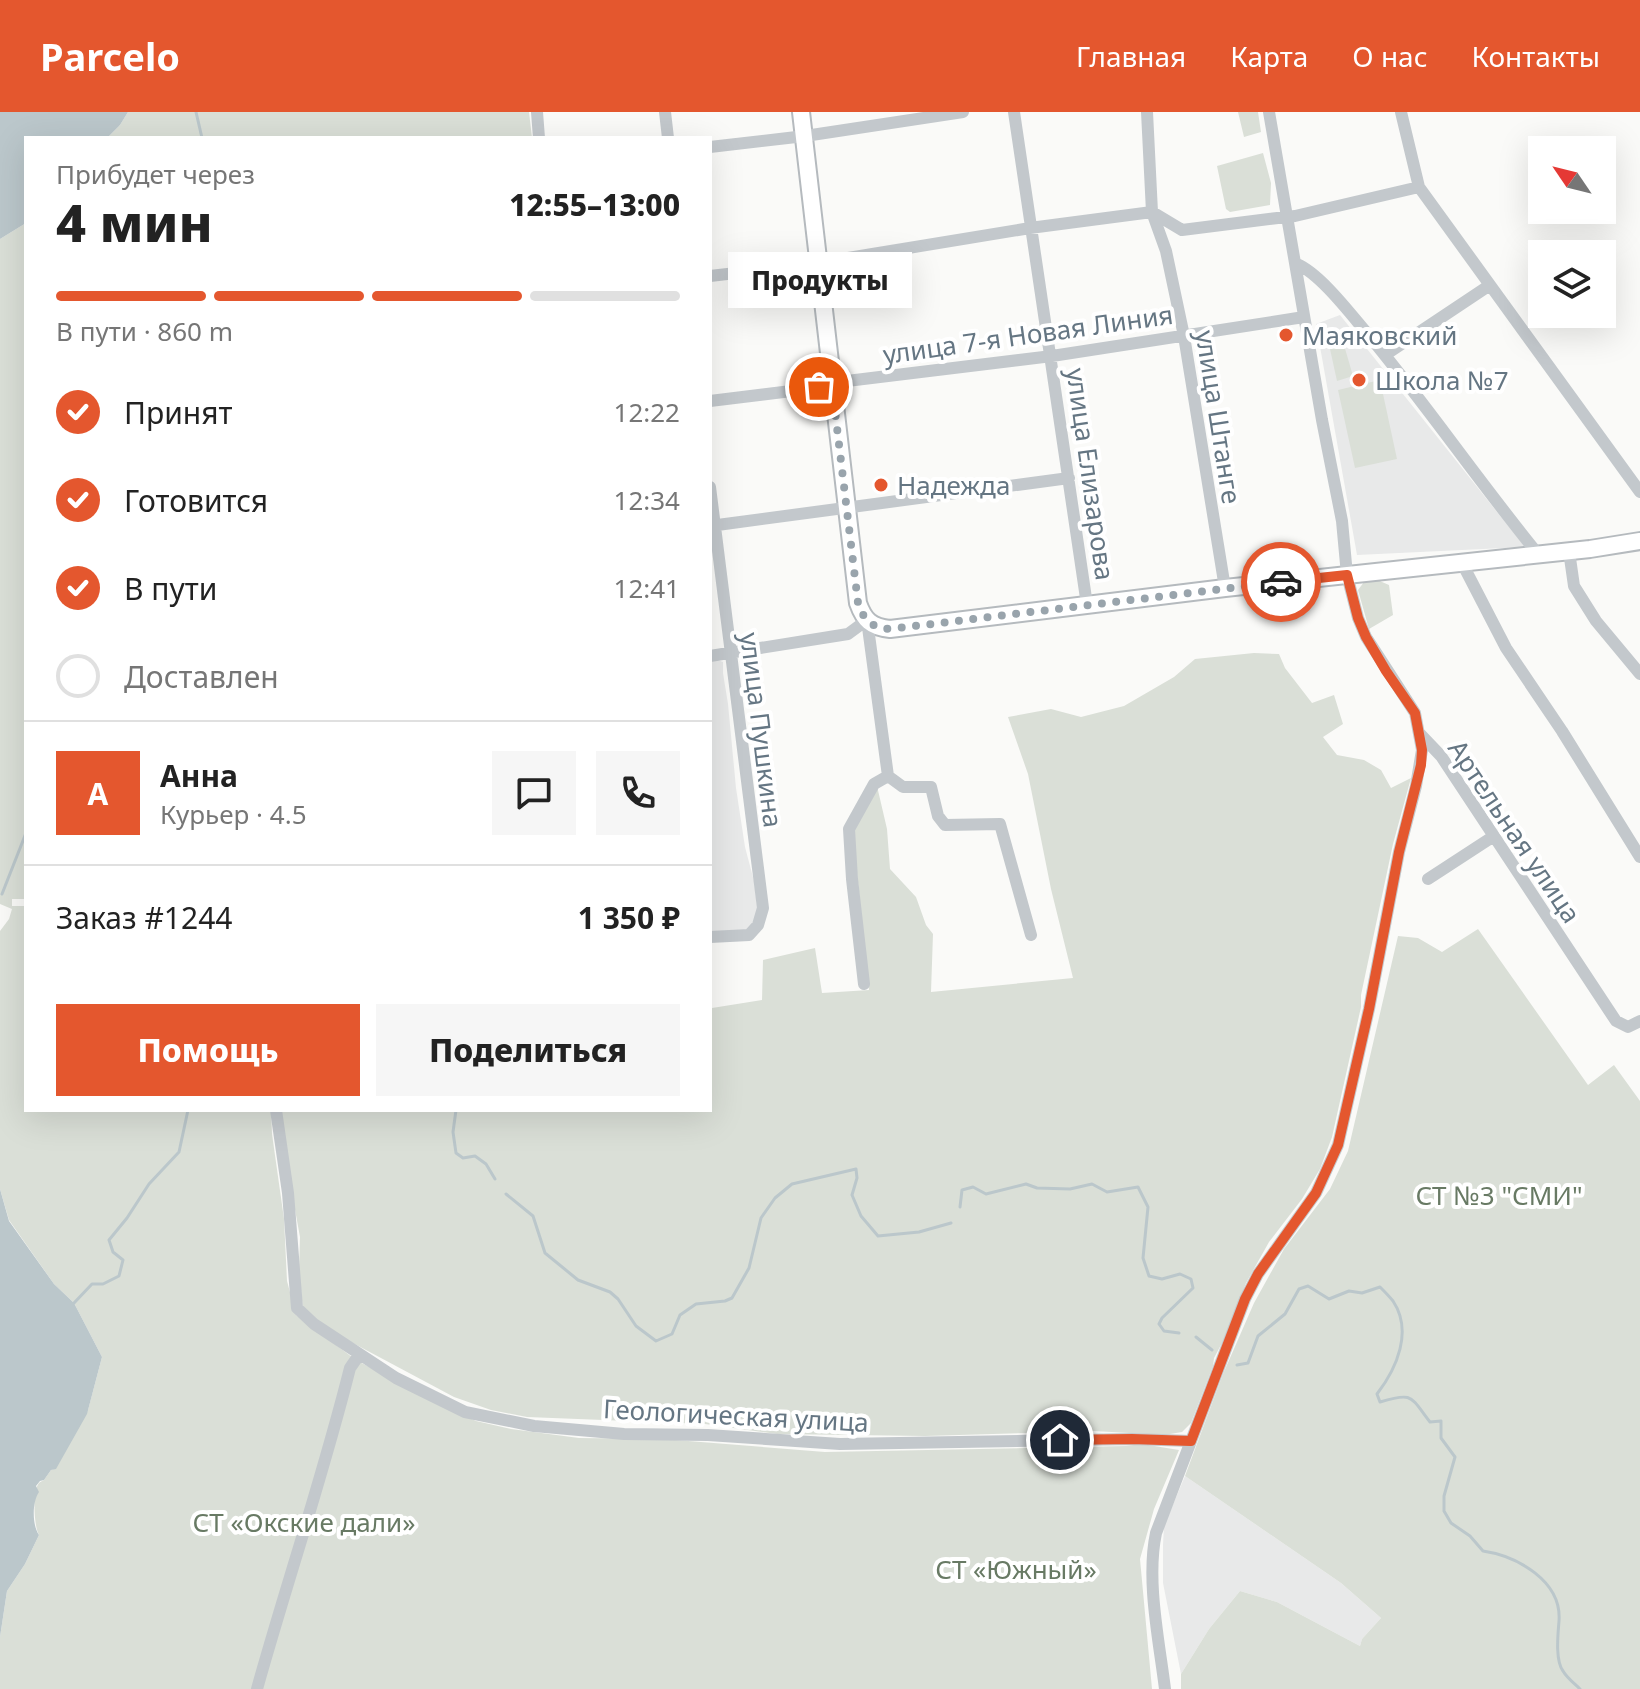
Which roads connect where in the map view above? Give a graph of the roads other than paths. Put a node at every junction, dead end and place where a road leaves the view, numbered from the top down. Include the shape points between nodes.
1 (537, 112) edge
2 (665, 112) edge
3 (801, 112) edge
4 (963, 112) edge
5 (1014, 112) edge
6 (1147, 112) edge
7 (1269, 112) edge
8 (1401, 112) edge
9 (539, 136) edge
10 (668, 136) edge
11 (805, 136) junction
12 (712, 147) edge
13 (1419, 187) junction
14 (1152, 212) junction
15 (1286, 217) junction
16 (1030, 228) junction
17 (818, 262) junction
18 (1297, 264) junction
19 (712, 276) edge
20 (1490, 285) junction
21 (1304, 317) junction
22 (1184, 336) junction
23 (1385, 355) junction
24 (1052, 356) junction
25 (832, 386) junction
26 (712, 401) edge
27 (1069, 478) junction
28 (1640, 492) edge
29 (847, 507) junction
30 (712, 526) edge
31 (1640, 541) edge
32 (1569, 551) junction
33 (1538, 554) junction
34 (1462, 563) junction
35 (1347, 575) junction
36 (1225, 588) junction
37 (1087, 605) junction
38 (867, 620) junction
39 (730, 652) junction
40 (712, 656) edge
41 (1640, 674) edge
42 (1420, 734) junction
43 (888, 776) junction
44 (1494, 836) junction
45 (1640, 857) edge
46 (1428, 879) dead end
47 (1031, 935) dead end
48 (712, 937) edge
49 (864, 984) dead end
50 (1640, 1021) edge
51 (276, 1112) edge
52 (359, 1355) junction
53 (1191, 1441) junction
54 (257, 1689) edge
55 (1165, 1689) edge

1 - 9 street
2 - 10 street
3 - 11 main road
4 - 11 street
5 - 16 street, улица Елизарова
6 - 14 street, улица Штанге
7 - 15 street, Артельная улица
8 - 13 street
11 - 12 street
11 - 17 main road
13 - 15 street
13 - 20 street
14 - 15 street via 1182,230
14 - 16 street
14 - 22 street, улица Штанге
15 - 18 street, Артельная улица
16 - 17 street
16 - 24 street, улица Елизарова
17 - 19 street
17 - 25 main road
18 - 21 street, Артельная улица
18 - 23 street via 1344,305
20 - 23 street
20 - 28 street
21 - 22 street, улица 7-я Новая Линия
21 - 35 street, Артельная улица
22 - 24 street, улица 7-я Новая Линия
22 - 36 street, улица Штанге
23 - 33 street
24 - 25 street, улица 7-я Новая Линия
24 - 27 street, улица Елизарова
25 - 26 street, улица 7-я Новая Линия
25 - 29 main road
27 - 29 street
27 - 37 street, улица Елизарова
29 - 30 street
29 - 38 main road via 858,603
30 - 39 street, улица Пушкина
31 - 32 main road
32 - 33 main road
32 - 41 street via 1574,586
33 - 34 main road
34 - 35 main road
34 - 45 street via 1506,648
35 - 36 main road
35 - 42 street, Артельная улица via 1366,637 1415,713
36 - 37 main road
37 - 38 main road via 890,629
38 - 39 street via 847,635
38 - 43 street
39 - 40 street
39 - 48 street, улица Пушкина via 763,908 749,935
42 - 44 street, Артельная улица via 1441,756
42 - 53 street via 1421,765 1338,1145 1316,1193 1245,1299
43 - 47 street via 903,787 931,787 945,825 1000,824
43 - 49 street via 874,784 849,829
44 - 46 street
44 - 50 street, Артельная улица via 1616,1021 1628,1027
51 - 52 street, Геологическая улица via 297,1308
52 - 53 street, Геологическая улица via 465,1412 534,1426 840,1444
52 - 54 street via 350,1368
53 - 55 street via 1152,1557

